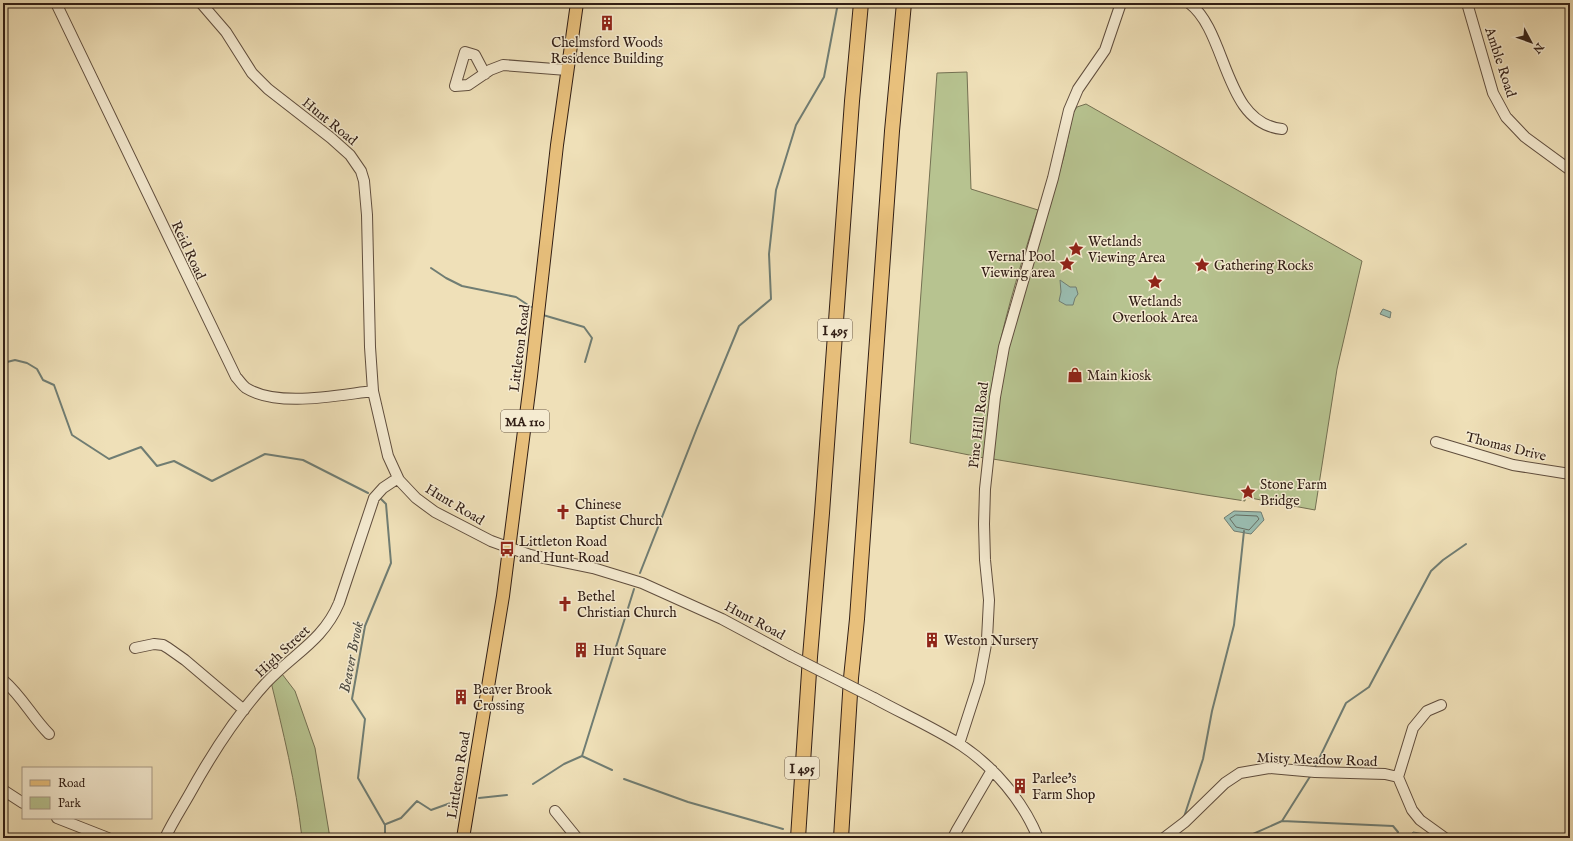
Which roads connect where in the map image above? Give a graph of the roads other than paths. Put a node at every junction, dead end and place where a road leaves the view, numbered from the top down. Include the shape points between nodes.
1 (56, 3) edge
2 (201, 3) edge
3 (576, 3) edge
4 (861, 3) edge
5 (904, 3) edge
6 (1121, 3) edge
7 (1189, 3) edge
8 (1468, 3) edge
9 (567, 70) junction
10 (485, 74) dead end
11 (1282, 129) dead end
12 (1570, 170) edge
13 (373, 391) junction
14 (1436, 442) dead end
15 (1570, 474) edge
16 (398, 478) junction
17 (509, 549) junction
18 (135, 648) dead end
19 (3, 680) edge
20 (1441, 706) dead end
21 (244, 710) junction
22 (49, 734) dead end
23 (959, 744) junction
24 (992, 770) junction
25 (1398, 776) junction
26 (3, 790) edge
27 (22, 802) edge
28 (555, 811) dead end
29 (60, 819) edge
30 (108, 838) edge
31 (160, 838) edge
32 (165, 838) edge
33 (463, 838) edge
34 (577, 838) edge
35 (798, 838) edge
36 (841, 838) edge
37 (953, 838) edge
38 (1038, 838) edge
39 (1164, 838) edge
40 (1445, 838) edge

1 - 13 street, Reid Road via 236,377 245,387 262,395 283,398 316,398
2 - 13 street, Hunt Road via 226,32 252,73 268,89 336,142 350,155 361,171 367,215
3 - 9 main road, Littleton Road / MA 110
4 - 35 highway, I 495
5 - 36 highway via 892,131
6 - 23 street, Pine Hill Road via 1105,50 1078,89 1069,110 1053,178 1001,359 985,503 985,560 989,600 987,639 979,682
7 - 11 street via 1202,16 1233,86 1246,107 1262,123
8 - 12 street, Amble Road via 1494,93 1506,117 1525,137
9 - 10 street via 503,65
9 - 17 main road, Littleton Road / MA 110
13 - 16 street, Hunt Road via 388,456
14 - 15 street, Thomas Drive via 1513,465
16 - 17 street, Hunt Road via 416,498 435,512
16 - 21 street, High Street via 374,498 339,603 328,626 270,678
17 - 23 street, Hunt Road, bridge via 592,568 642,583 708,612
17 - 33 main road, Littleton Road / MA 110
18 - 21 street via 163,645 185,660
19 - 22 street via 16,691
20 - 25 street via 1427,711 1413,728
21 - 32 street, High Street via 209,760
23 - 24 street
24 - 37 street
24 - 38 street via 1017,800
25 - 39 street, Misty Meadow Road via 1269,768 1240,772
25 - 40 street via 1412,810 1420,820
26 - 27 street
28 - 34 street
29 - 30 street
31 - 32 street

